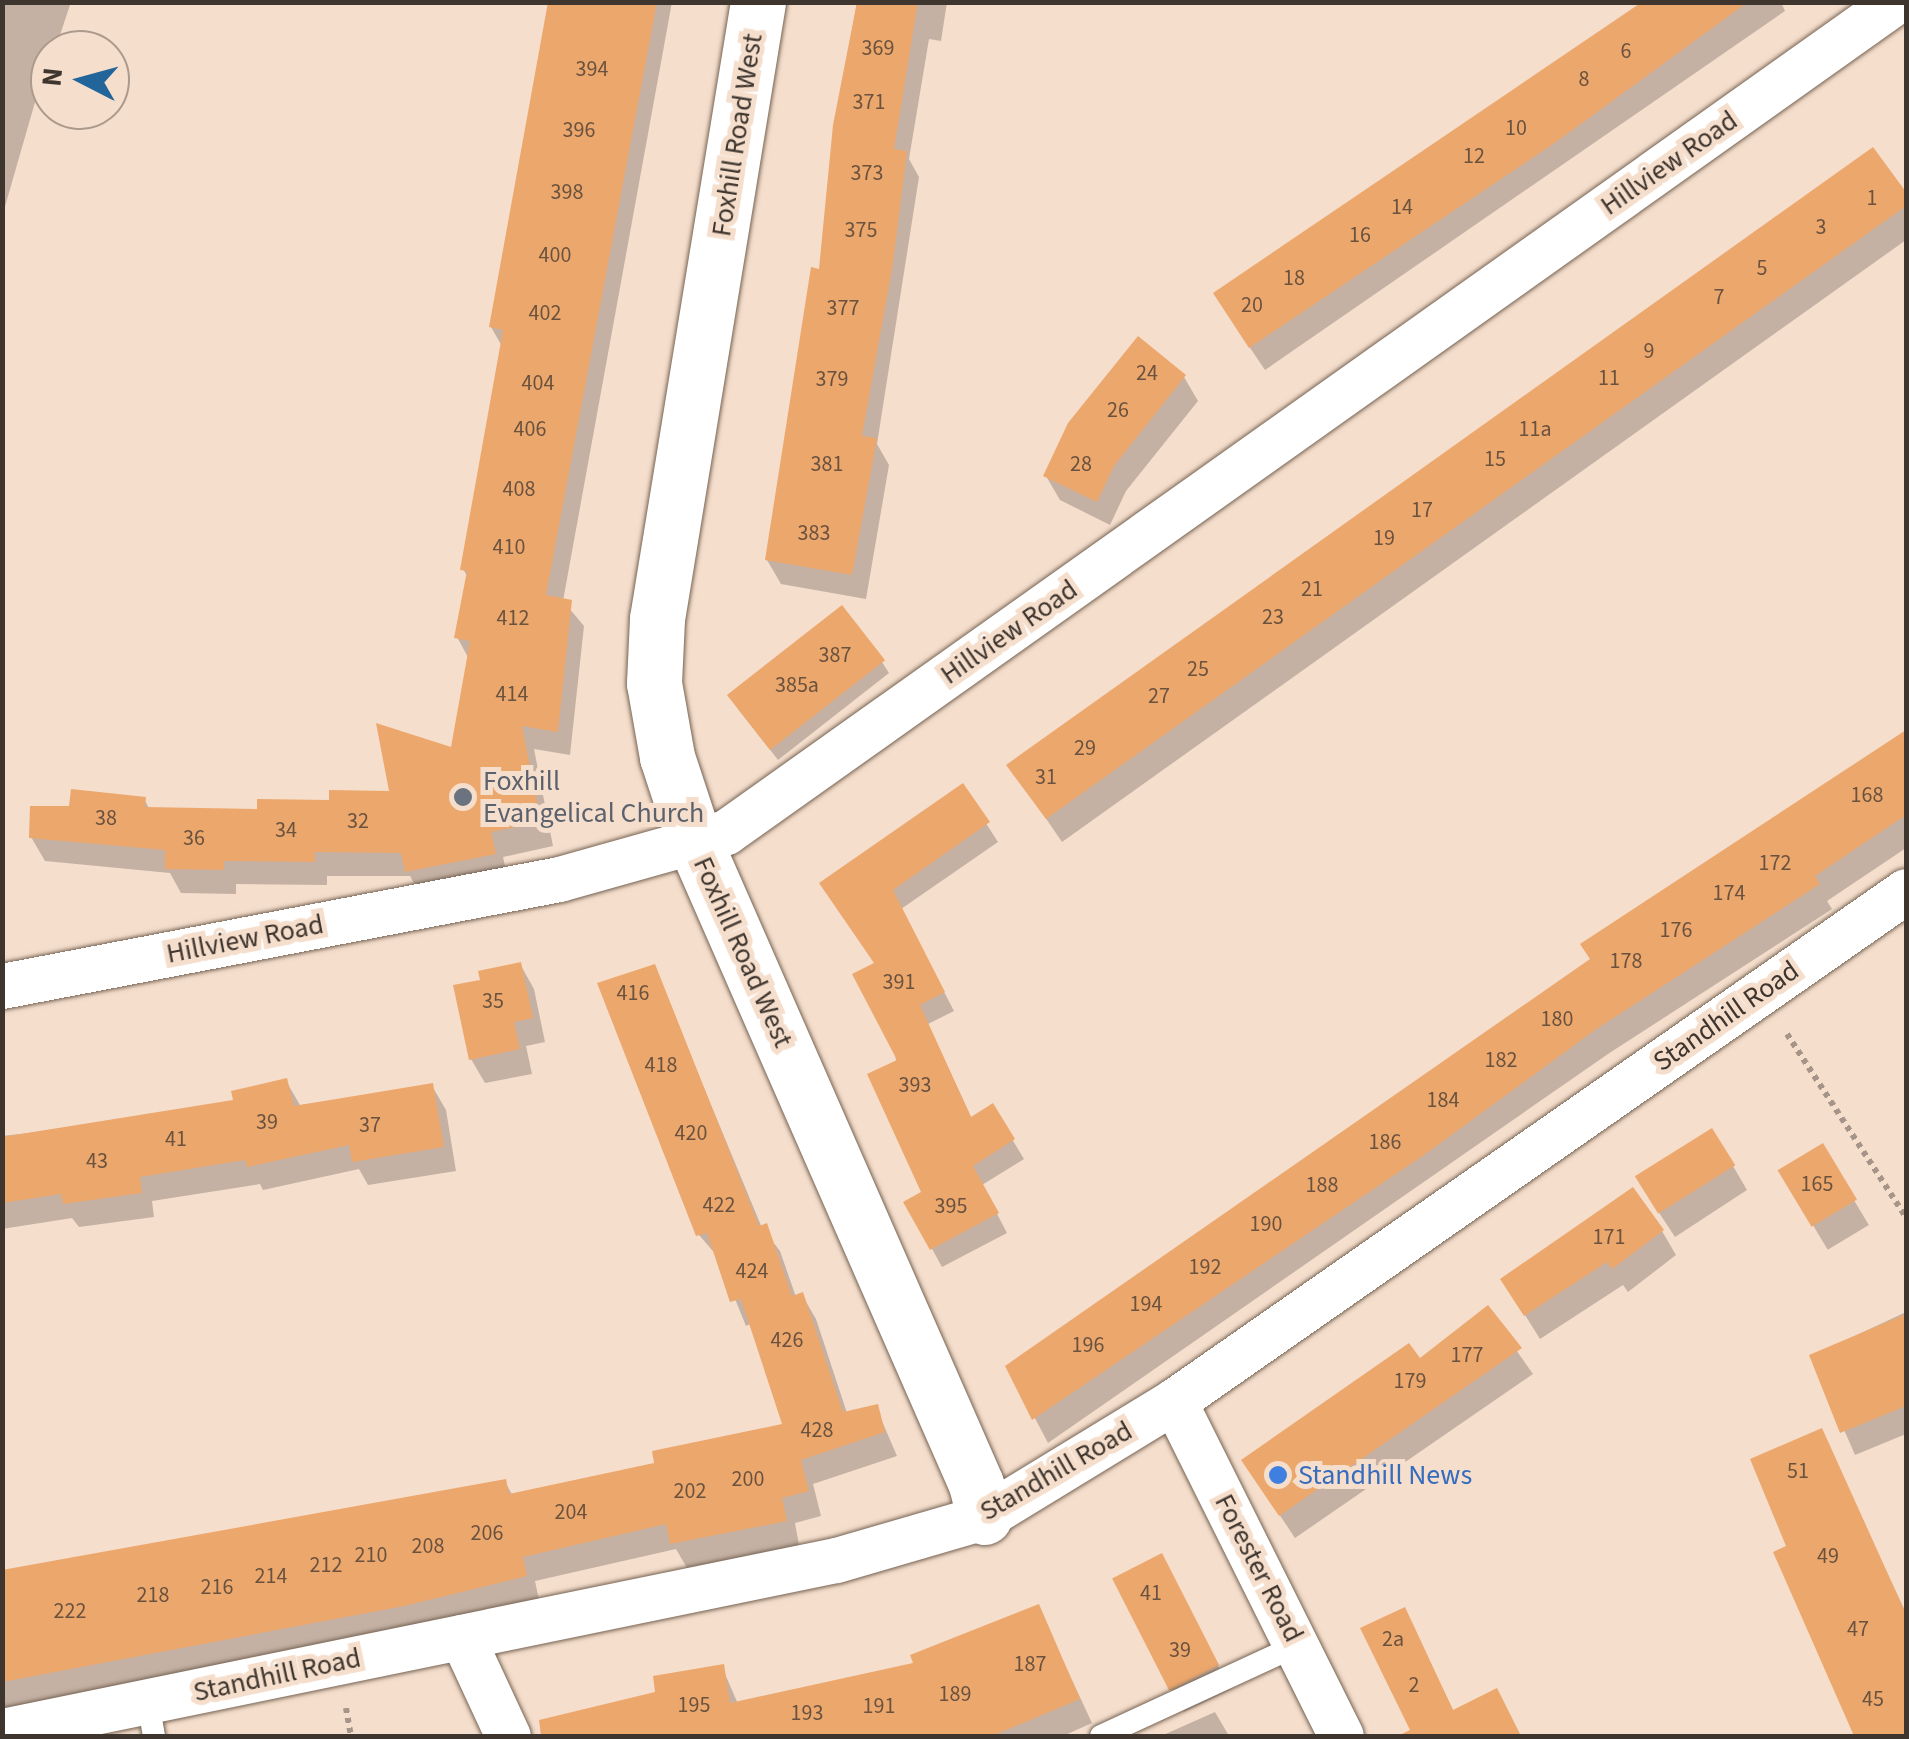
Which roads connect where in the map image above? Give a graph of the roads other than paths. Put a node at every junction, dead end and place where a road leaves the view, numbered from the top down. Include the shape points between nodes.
1 (758, 2) edge
2 (1896, 2) edge
3 (696, 846) junction
4 (1906, 891) edge
5 (2, 986) edge
6 (1174, 1402) junction
7 (984, 1516) junction
8 (462, 1637) junction
9 (1298, 1645) junction
10 (151, 1719) edge
11 (2, 1731) edge
12 (508, 1736) edge
13 (1101, 1736) edge
14 (1340, 1736) edge

1 - 3 street, Foxhill Road West via 657,619 654,682 666,756
2 - 3 street, Hillview Road via 726,832
3 - 5 street, Hillview Road via 559,879
3 - 7 street, Foxhill Road West via 976,1484
4 - 6 street, Standhill Road
6 - 7 street, Standhill Road
6 - 9 street, Forester Road
7 - 8 street, Standhill Road via 836,1560
8 - 10 street, Standhill Road
8 - 12 street
9 - 13 lane
9 - 14 street, Forester Road
10 - 11 street, Standhill Road

